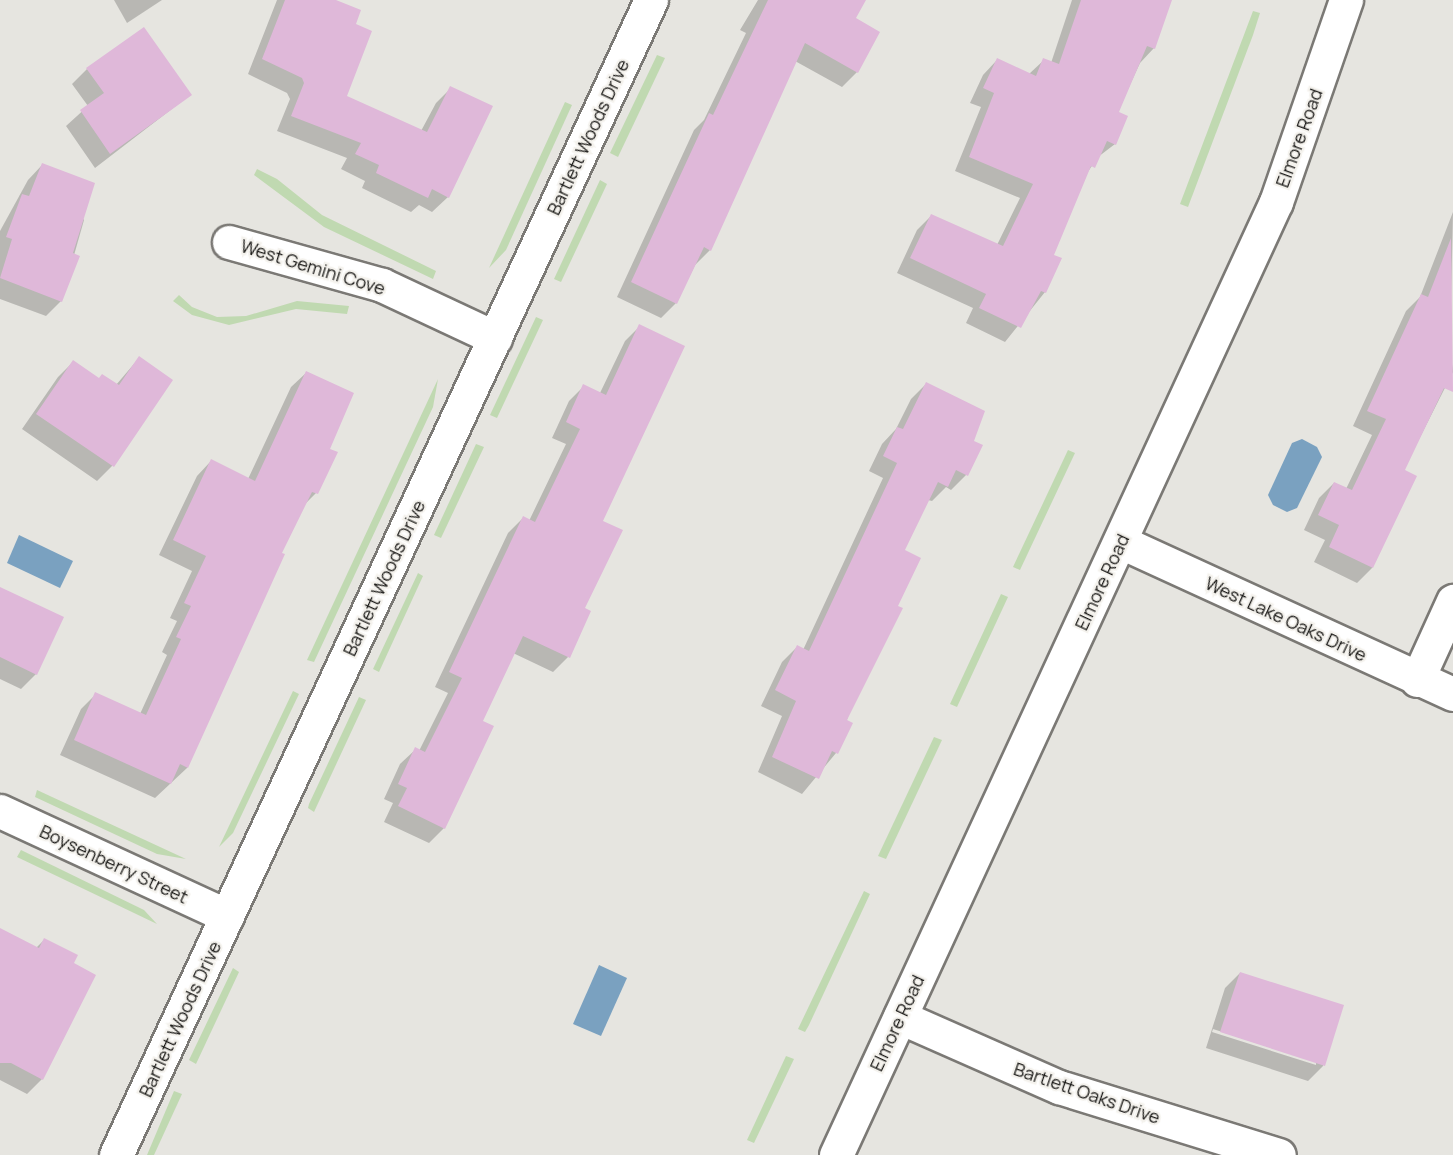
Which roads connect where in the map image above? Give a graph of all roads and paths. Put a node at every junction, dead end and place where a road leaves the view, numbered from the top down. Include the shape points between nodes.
1 (651, 0) edge
2 (1346, 0) edge
3 (229, 242) dead end
4 (495, 338) junction
5 (1121, 542) junction
6 (1453, 601) edge
7 (1417, 680) junction
8 (1453, 694) edge
9 (0, 812) edge
10 (227, 916) junction
11 (900, 1017) junction
12 (116, 1155) edge
13 (836, 1155) edge
14 (1278, 1155) edge

1 - 4 street, Bartlett Woods Drive
2 - 5 street, Elmore Road via 1276,202
3 - 4 street, West Gemini Cove via 371,281
4 - 10 street, Bartlett Woods Drive
5 - 7 street, West Lake Oaks Drive
5 - 11 street, Elmore Road
6 - 7 street
7 - 8 street, West Lake Oaks Drive
9 - 10 street, Boysenberry Street
10 - 12 street, Bartlett Woods Drive
11 - 13 street, Elmore Road
11 - 14 street, Bartlett Oaks Drive via 1059,1087

